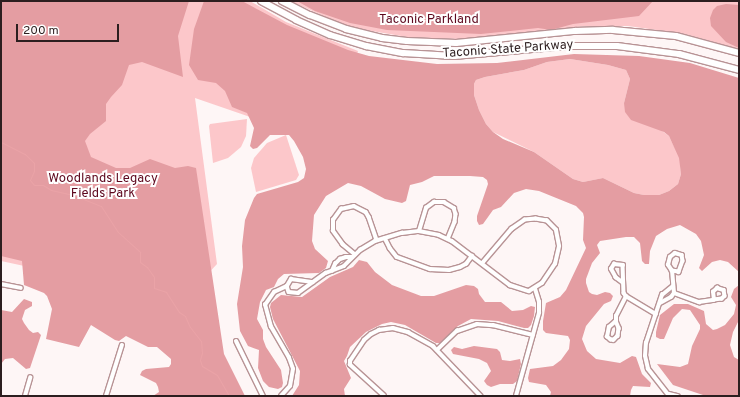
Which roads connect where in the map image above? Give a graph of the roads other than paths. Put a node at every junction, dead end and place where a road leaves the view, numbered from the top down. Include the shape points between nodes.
1 (262, 1) edge
2 (282, 1) edge
3 (739, 53) edge
4 (739, 70) edge
5 (419, 231) junction
6 (385, 238) junction
7 (448, 239) junction
8 (377, 240) junction
9 (353, 256) junction
10 (472, 256) junction
11 (483, 263) junction
12 (332, 271) junction
13 (672, 271) junction
14 (299, 280) junction
15 (314, 282) junction
16 (624, 283) junction
17 (1, 284) edge
18 (287, 286) junction
19 (673, 286) junction
20 (21, 288) dead end
21 (534, 289) junction
22 (301, 290) junction
23 (674, 293) junction
24 (626, 296) junction
25 (714, 300) dead end
26 (660, 303) junction
27 (656, 314) junction
28 (616, 321) junction
29 (533, 335) junction
30 (236, 341) dead end
31 (122, 345) dead end
32 (438, 350) junction
33 (30, 378) dead end
34 (669, 395) edge
35 (25, 396) edge
36 (106, 396) edge
37 (263, 396) edge
38 (281, 396) edge
39 (384, 396) edge
40 (481, 396) edge
41 (516, 396) edge
42 (678, 396) edge

1 - 4 highway, Taconic State Parkway via 330,35 366,46 403,53 454,56 566,46 617,46 679,54
2 - 3 highway, Taconic State Parkway via 346,29 407,41 456,43 575,31 625,30 688,38
5 - 6 street
5 - 7 street
5 - 7 street via 426,208 434,202 444,202 454,208 456,214
6 - 8 street
6 - 10 street via 397,257 430,269 449,270 460,267
7 - 10 street
8 - 9 street
8 - 9 street via 366,212 354,206 341,209 333,220 333,231
9 - 12 street via 344,266
9 - 12 street via 340,259
10 - 11 street
11 - 21 street via 510,285 526,291
11 - 21 street via 512,229 530,219 547,221 558,235 558,256 547,278
12 - 15 street
13 - 13 street via 668,265 670,257 675,253 682,255 683,261 679,272
13 - 19 street
14 - 15 street
14 - 18 street via 291,279
14 - 22 street
15 - 22 street
16 - 16 street via 616,278 611,269 614,264 623,266
16 - 24 street
17 - 20 street
18 - 22 street via 287,290 292,294
18 - 38 street via 274,292 265,305 271,326 293,369 290,386
19 - 23 street
19 - 26 street via 663,293
21 - 29 street via 540,308
23 - 25 street via 699,302
23 - 26 street
24 - 27 street
24 - 28 street
26 - 27 street
27 - 34 street via 646,343 645,362
28 - 28 street via 619,328 618,336 611,340 608,337 609,327
29 - 32 street via 493,325 477,324 457,331
29 - 41 street
30 - 37 street
31 - 36 street
32 - 39 street via 400,329 379,330 364,340 350,365
32 - 40 street
33 - 35 street
34 - 42 street

